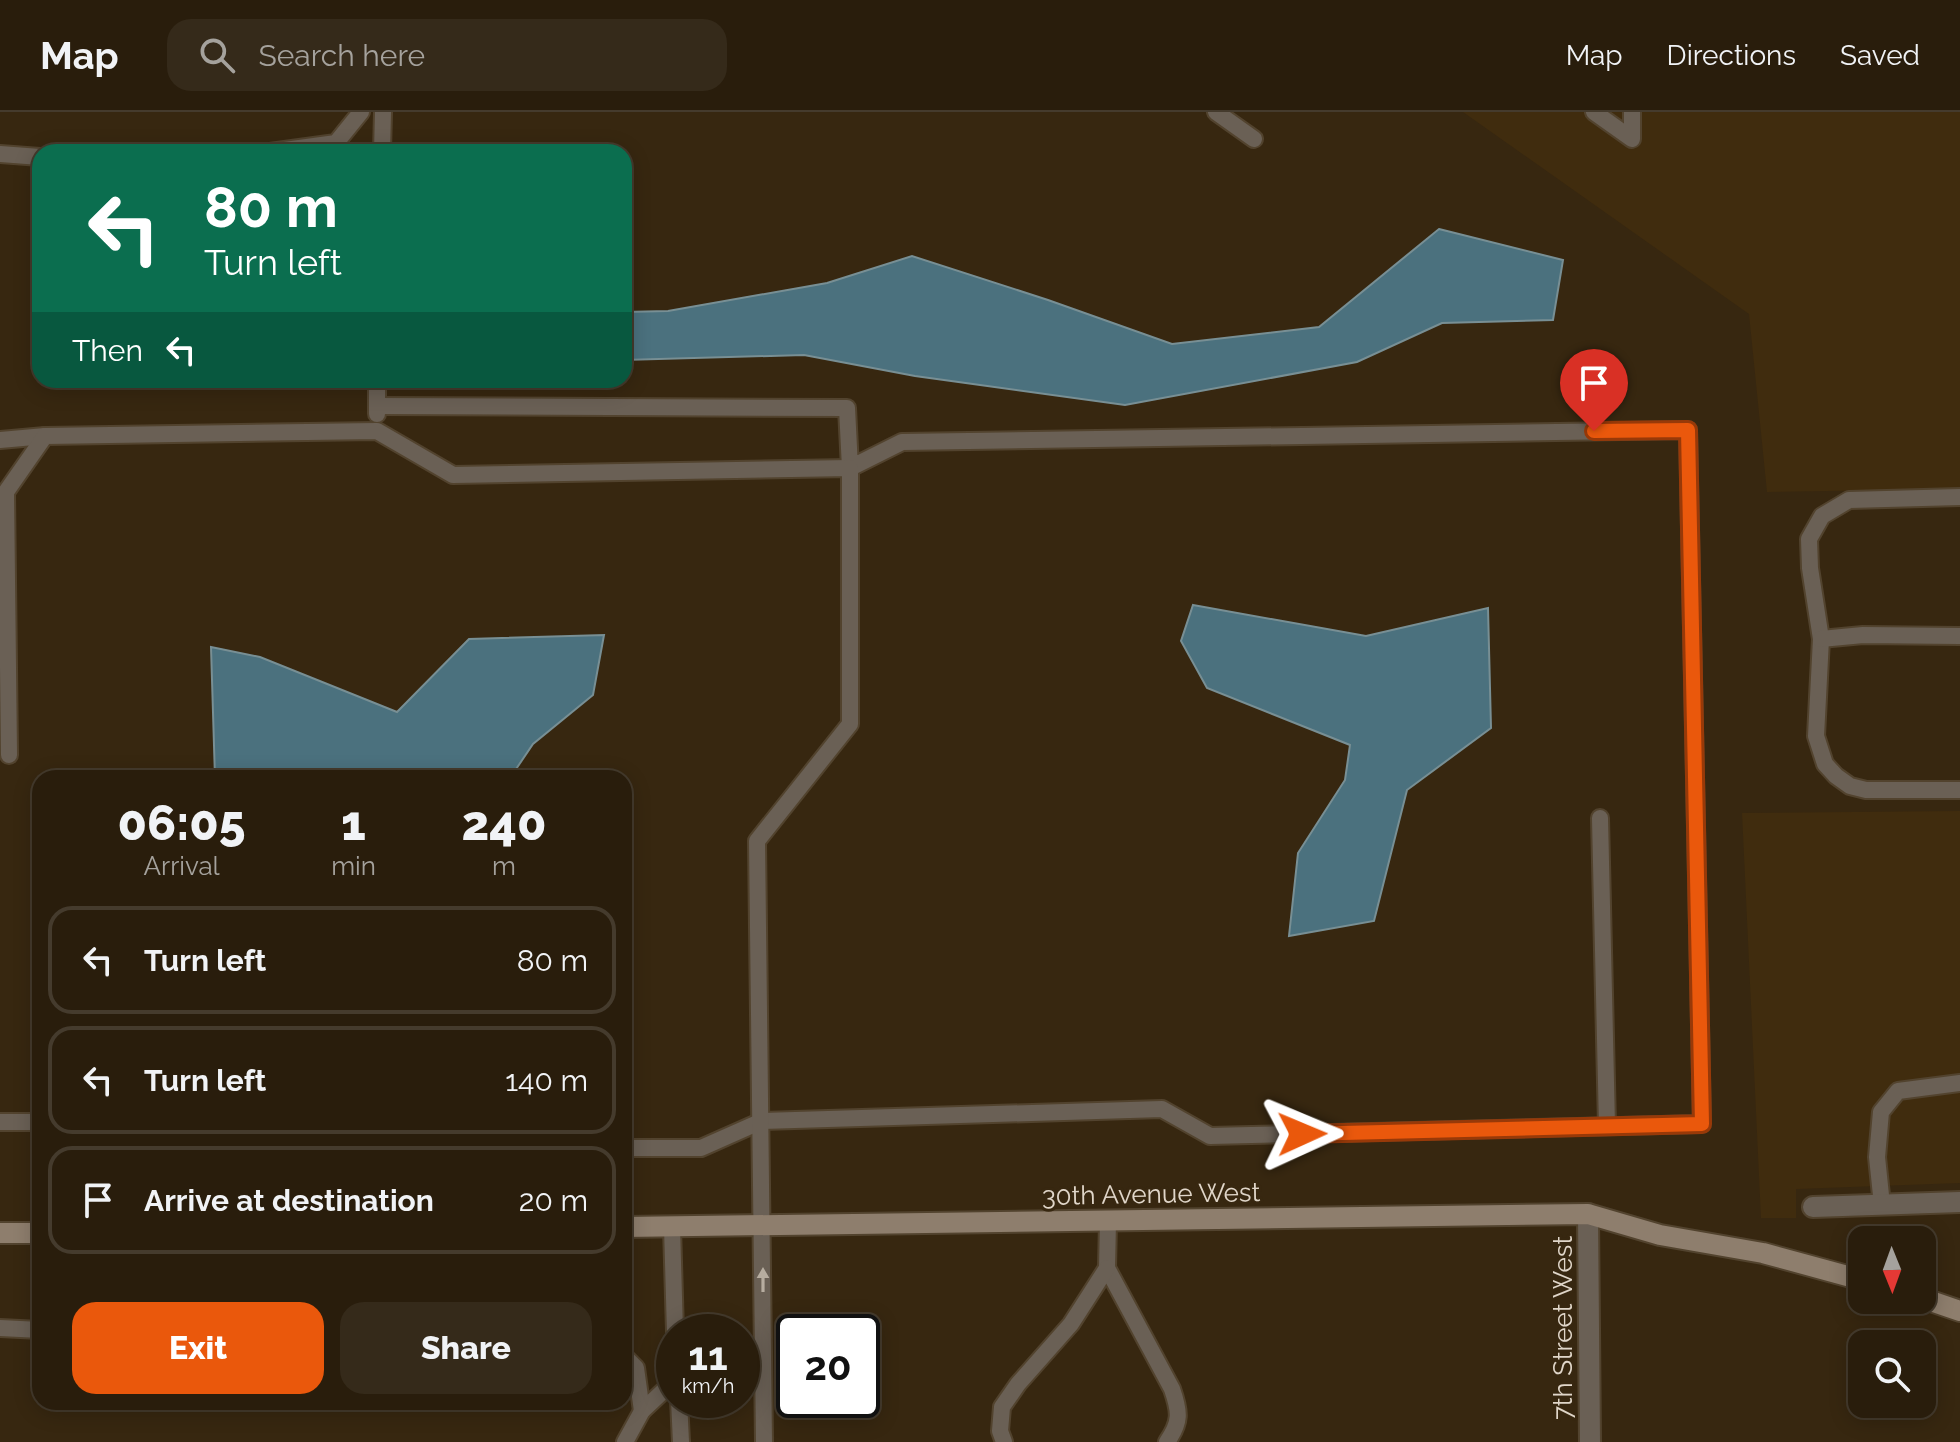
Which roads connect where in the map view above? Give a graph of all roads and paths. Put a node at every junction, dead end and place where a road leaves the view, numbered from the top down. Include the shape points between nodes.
1 (361, 112) edge
2 (383, 112) edge
3 (1216, 112) edge
4 (1594, 112) edge
5 (1632, 112) edge
6 (1254, 139) dead end
7 (329, 144) edge
8 (382, 144) edge
9 (0, 154) edge
10 (32, 156) edge
11 (377, 388) edge
12 (377, 406) junction
13 (377, 431) junction
14 (45, 436) junction
15 (0, 440) edge
16 (850, 468) junction
17 (1960, 497) edge
18 (1960, 636) edge
19 (1821, 639) junction
20 (9, 755) dead end
21 (1960, 790) edge
22 (1600, 818) dead end
23 (1960, 1083) edge
24 (762, 1121) junction
25 (0, 1122) edge
26 (32, 1122) edge
27 (1607, 1126) junction
28 (632, 1148) edge
29 (1960, 1202) edge
30 (1882, 1205) junction
31 (1813, 1207) dead end
32 (1588, 1214) junction
33 (1108, 1221) junction
34 (763, 1226) junction
35 (632, 1227) edge
36 (672, 1227) junction
37 (0, 1233) edge
38 (32, 1233) edge
39 (1107, 1268) junction
40 (1848, 1276) edge
41 (1936, 1303) edge
42 (1960, 1311) edge
43 (674, 1314) edge
44 (0, 1328) edge
45 (32, 1330) edge
46 (632, 1364) edge
47 (656, 1398) edge
48 (642, 1411) junction
49 (680, 1418) edge
50 (625, 1442) edge
51 (681, 1442) edge
52 (764, 1442) edge
53 (1004, 1442) edge
54 (1167, 1442) edge
55 (1590, 1442) edge

1 - 7 lane via 336,143
2 - 8 lane
3 - 6 lane
4 - 5 lane via 1632,139
9 - 10 lane
11 - 12 lane
12 - 13 lane
12 - 16 lane via 847,408
13 - 14 lane
13 - 16 lane via 453,475
14 - 15 lane
14 - 20 lane via 6,492
16 - 24 lane via 850,724 757,841
16 - 27 lane via 902,442 1688,430 1702,1124
17 - 19 lane via 1849,500 1822,516 1809,539
18 - 19 lane
19 - 21 lane via 1816,736 1825,764 1836,776 1866,790
22 - 27 lane
23 - 30 lane via 1898,1091 1881,1112 1877,1157
24 - 27 lane via 1162,1109 1210,1136
24 - 28 lane via 701,1148
24 - 34 lane
25 - 26 lane
29 - 30 street
30 - 31 street
32 - 33 street, 30th Avenue West
32 - 40 street, 30th Avenue West
32 - 55 street, 7th Street West
33 - 34 street, 30th Avenue West
33 - 39 lane
34 - 36 street, 30th Avenue West
52 -> 34 lane
35 - 36 street, 30th Avenue West
36 - 43 lane
37 - 38 street
39 - 53 lane via 1071,1324 1002,1407
39 - 54 lane via 1172,1389 1178,1425
41 - 42 street
44 - 45 lane
46 - 48 lane
47 - 48 lane
48 - 50 lane
49 - 51 lane

